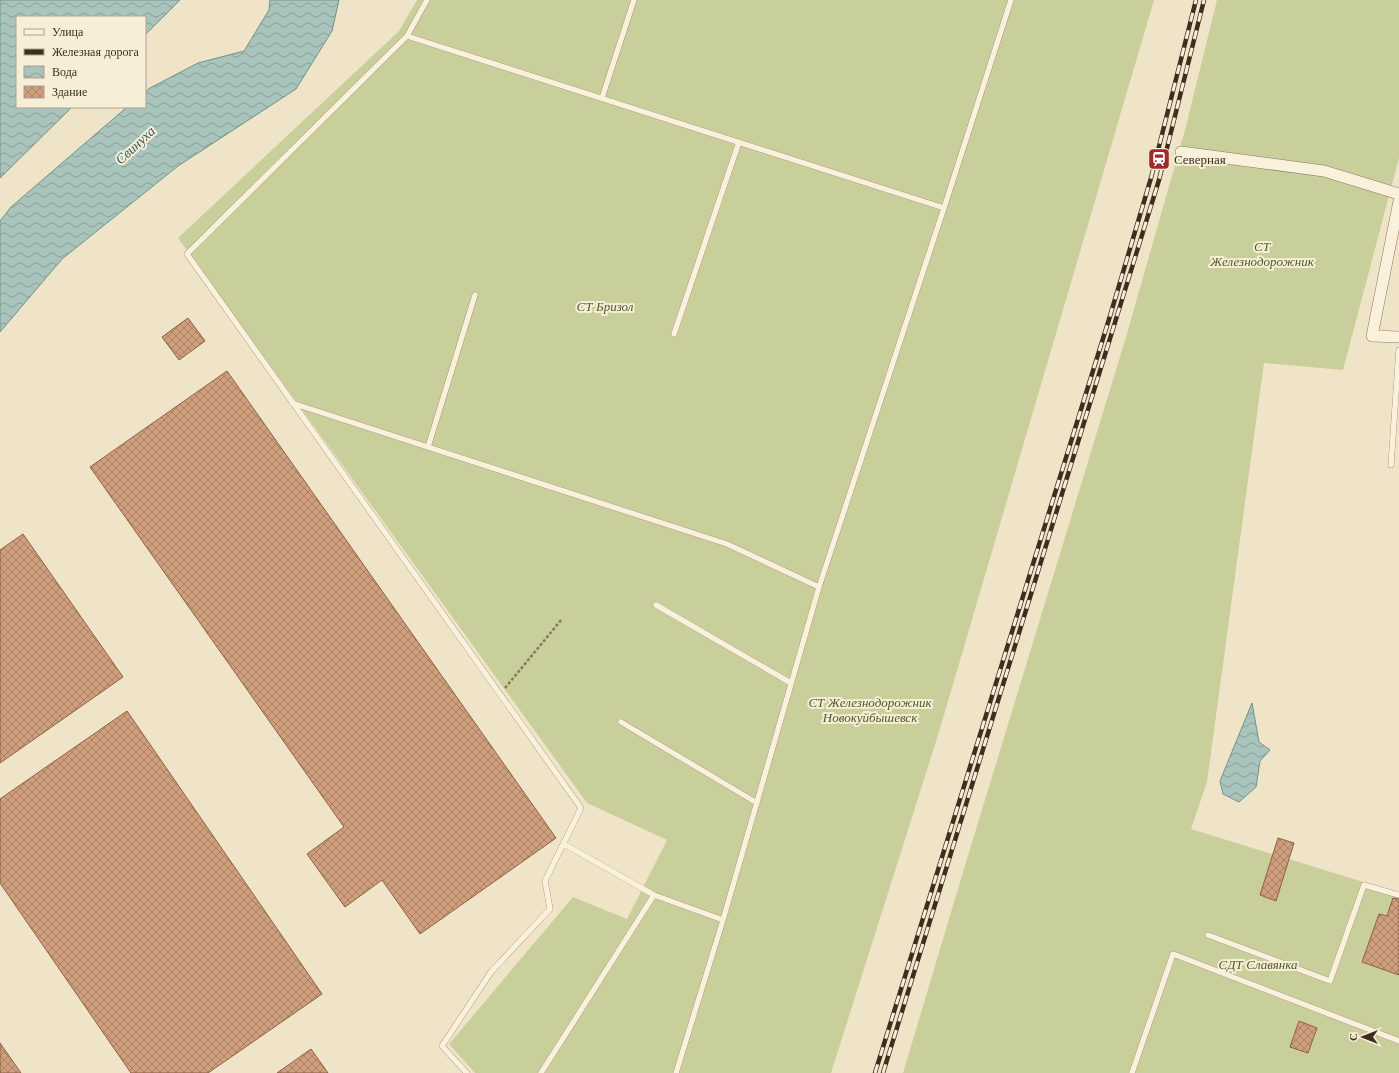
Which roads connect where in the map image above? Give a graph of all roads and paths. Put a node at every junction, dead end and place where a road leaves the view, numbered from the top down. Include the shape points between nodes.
1 (427, 0) edge
2 (634, 0) edge
3 (1011, 0) edge
4 (407, 36) junction
5 (602, 98) junction
6 (739, 142) junction
7 (1181, 152) dead end
8 (1399, 194) edge
9 (1399, 201) edge
10 (944, 208) junction
11 (476, 295) dead end
12 (674, 334) dead end
13 (1399, 337) edge
14 (1399, 350) edge
15 (292, 403) junction
16 (428, 447) junction
17 (1391, 465) dead end
18 (819, 587) junction
19 (656, 605) dead end
20 (562, 619) dead end
21 (791, 683) junction
22 (500, 694) junction
23 (621, 722) dead end
24 (757, 803) junction
25 (564, 844) junction
26 (654, 895) junction
27 (1399, 895) edge
28 (723, 920) junction
29 (1208, 935) dead end
30 (1399, 1041) edge
31 (467, 1073) edge
32 (541, 1073) edge
33 (676, 1073) edge
34 (1132, 1073) edge

1 - 4 lane
2 - 5 lane
3 - 10 lane
4 - 5 lane
4 - 15 lane via 187,254
5 - 6 lane
6 - 10 lane
6 - 12 lane
7 - 8 street via 1324,171
9 - 13 street via 1372,336
10 - 18 lane
11 - 16 lane
14 - 17 lane
15 - 16 lane
15 - 22 lane
16 - 18 lane via 727,544
18 - 21 lane
19 - 21 lane
20 - 22 path
21 - 24 lane
22 - 25 lane via 580,808
23 - 24 lane
24 - 28 lane
25 - 26 lane
25 - 31 lane via 545,881 550,909 491,972 442,1046
26 - 28 lane
26 - 32 lane
27 - 29 lane via 1364,885 1330,981
28 - 33 lane
30 - 34 lane via 1173,954

